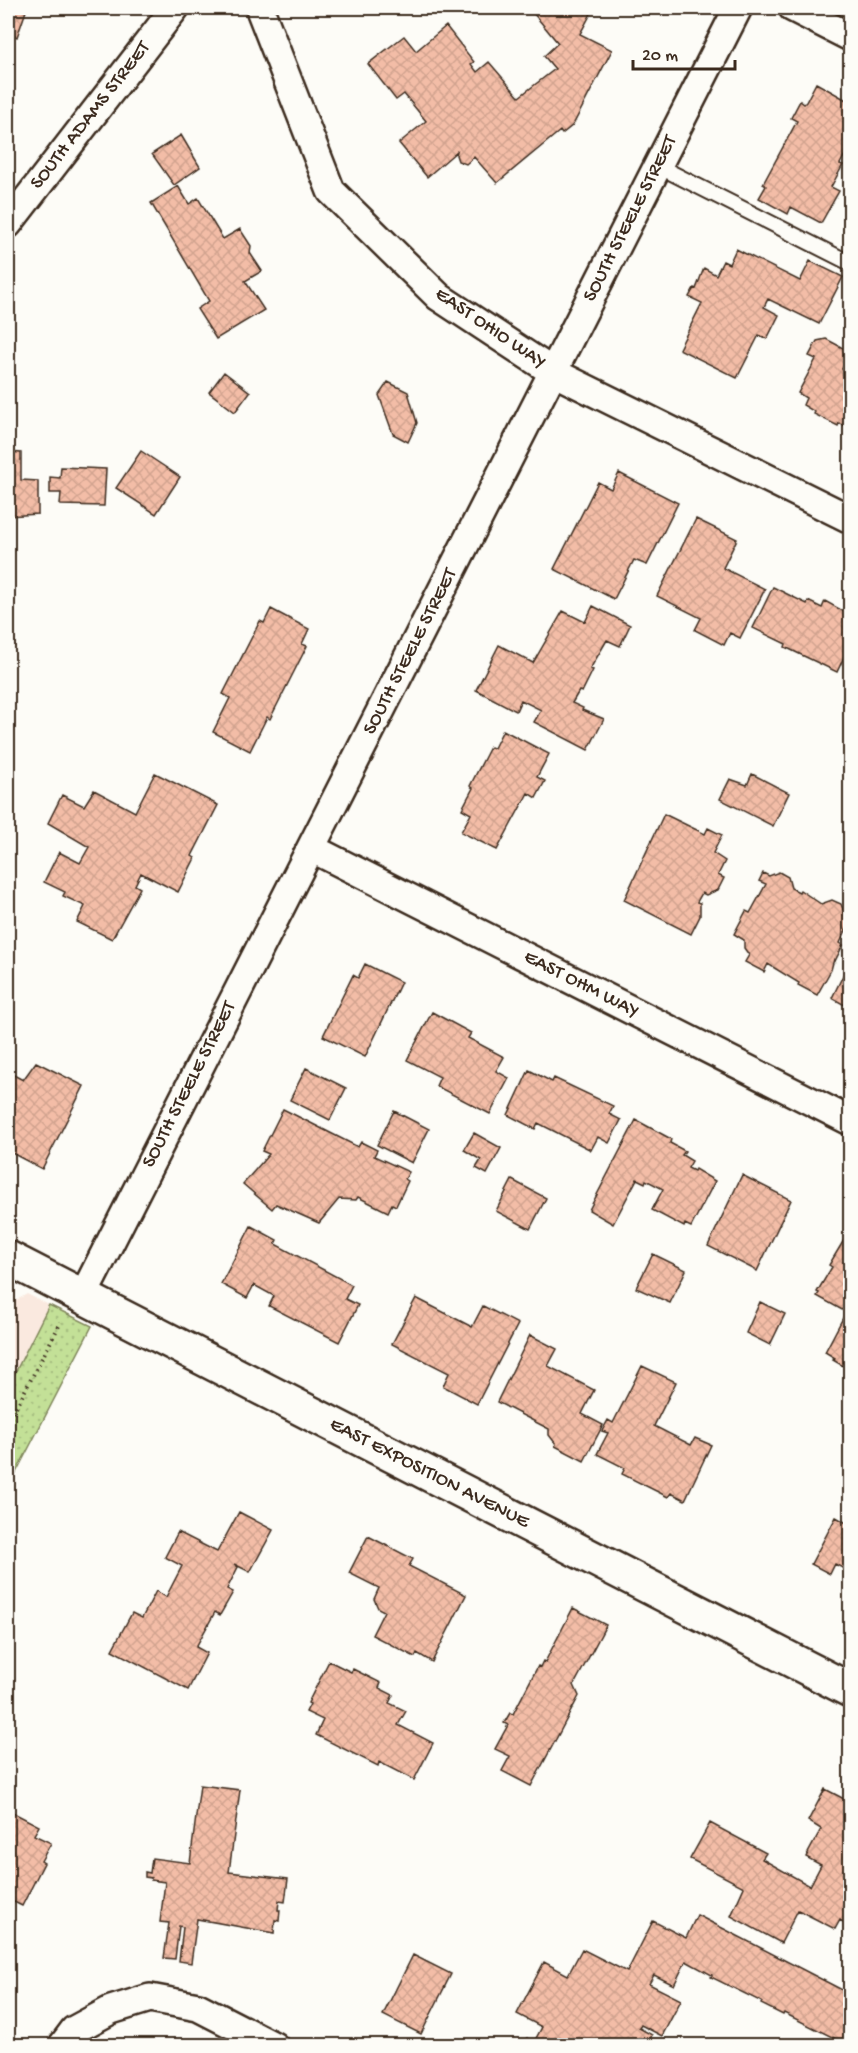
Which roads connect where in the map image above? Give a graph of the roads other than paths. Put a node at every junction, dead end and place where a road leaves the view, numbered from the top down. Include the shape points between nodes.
1 (175, 8) edge
2 (261, 8) edge
3 (738, 8) edge
4 (793, 8) edge
5 (850, 37) edge
6 (658, 166) junction
7 (8, 224) edge
8 (850, 263) edge
9 (553, 372) junction
10 (850, 519) edge
11 (311, 849) junction
12 (850, 1121) edge
13 (9, 1263) edge
14 (83, 1296) junction
15 (850, 1690) edge
16 (62, 2046) edge
17 (274, 2046) edge

1 - 7 street, SOUTH ADAMS STREET
2 - 9 street, EAST OHIO WAY via 331,190 439,297
3 - 6 street, SOUTH STEELE STREET
4 - 5 street
6 - 8 lane
6 - 9 street, SOUTH STEELE STREET
9 - 10 street, EAST OHIO WAY
9 - 11 street, SOUTH STEELE STREET
11 - 12 street, EAST OHM WAY
11 - 14 street, SOUTH STEELE STREET
13 - 14 street, EAST EXPOSITION AVENUE
14 - 15 street, EAST EXPOSITION AVENUE
16 - 17 street via 74,2030 111,2010 150,1998 198,2007

